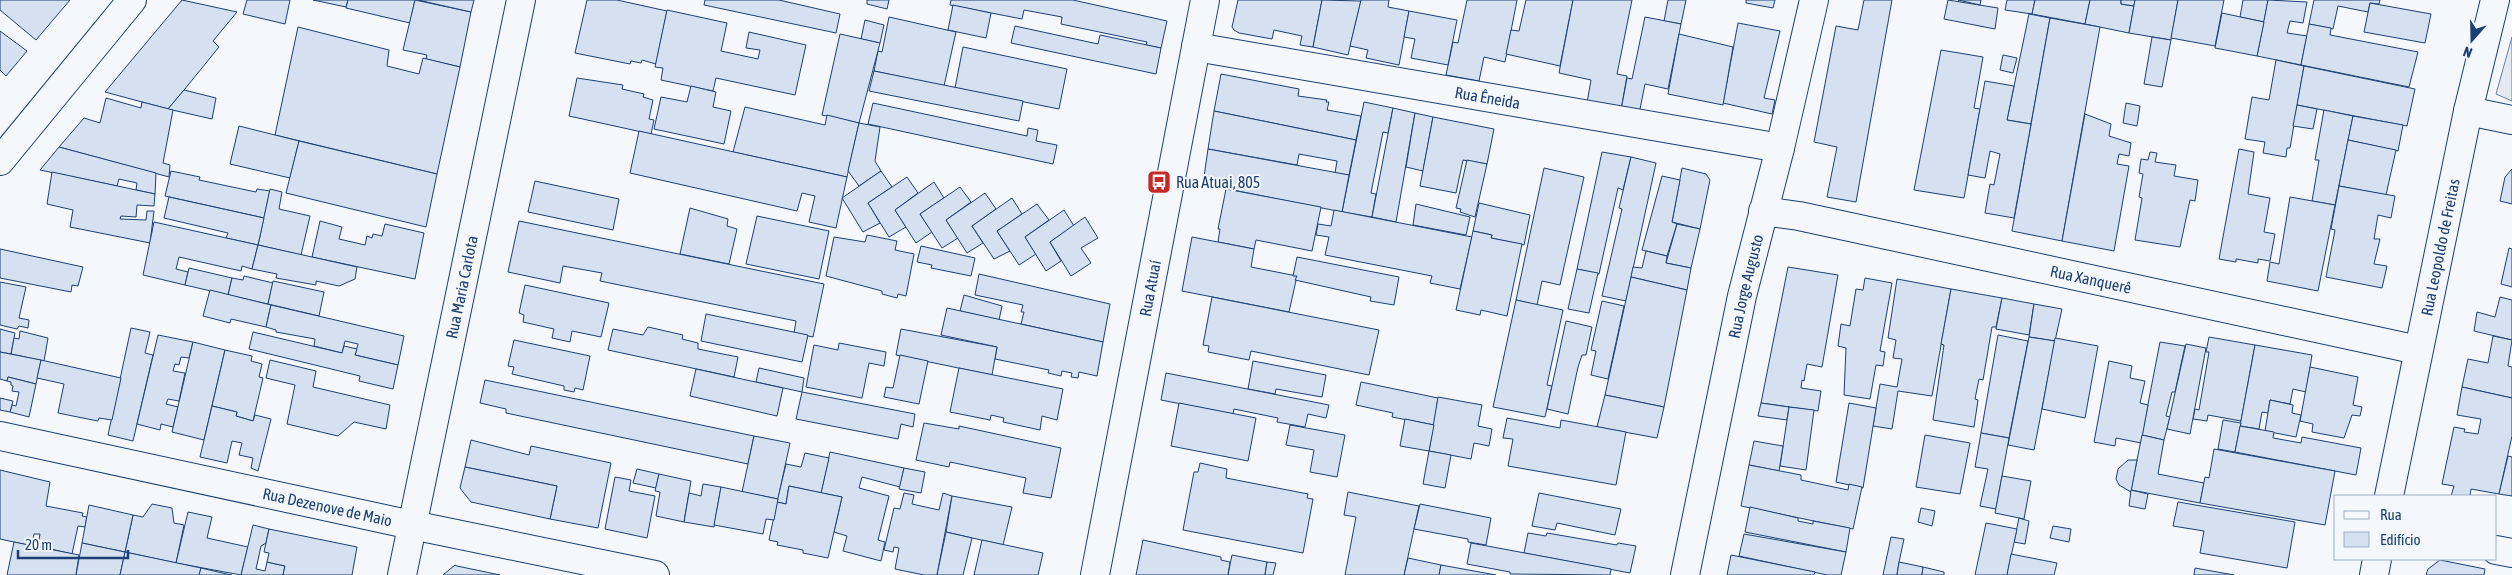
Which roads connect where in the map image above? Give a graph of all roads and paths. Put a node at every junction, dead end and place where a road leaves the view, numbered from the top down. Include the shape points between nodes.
1 (132, 0) edge
2 (522, 0) edge
3 (1205, 0) edge
4 (1814, 0) edge
5 (2495, 0) edge
6 (1196, 47) junction
7 (2468, 111) junction
8 (2512, 120) edge
9 (1780, 148) junction
10 (0, 161) edge
11 (1763, 210) junction
12 (2418, 350) junction
13 (0, 436) edge
14 (2389, 495) edge
15 (412, 525) junction
16 (2497, 550) edge
17 (2512, 553) edge
18 (2377, 560) edge
19 (402, 575) edge
20 (656, 575) edge
21 (1095, 575) edge
22 (1685, 575) edge
23 (2374, 575) edge

1 - 10 street
2 - 15 street, Rua Maria Carlota
3 - 6 street, Rua Atuaí
4 - 9 street, Rua Jorge Augusto
5 - 7 street, Rua Leopoldo de Freitas
6 - 9 street, Rua Êneida
6 - 21 street, Rua Atuaí
7 - 8 street
7 - 12 street, Rua Leopoldo de Freitas
9 - 11 street, Rua Jorge Augusto
11 - 12 street, Rua Xanquerê
11 - 22 street, Rua Jorge Augusto via 1742,296
12 - 14 street, Rua Leopoldo de Freitas
13 - 15 street, Rua Dezenove de Maio
15 - 19 street, Rua Maria Carlota
15 - 20 street, Rua Dezenove de Maio
16 - 17 street
18 - 23 street

